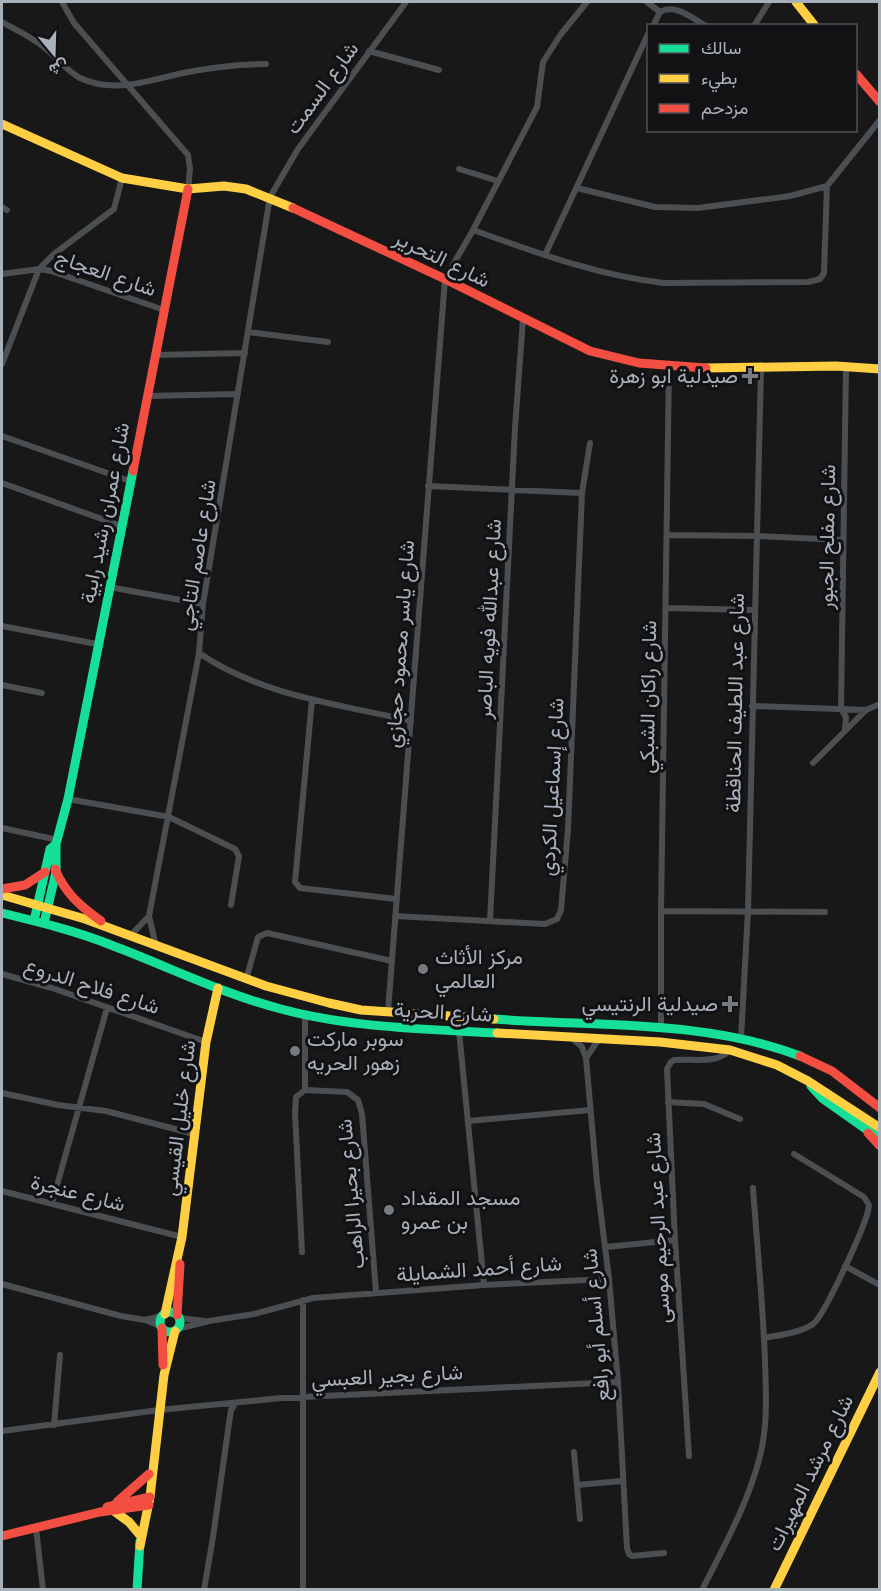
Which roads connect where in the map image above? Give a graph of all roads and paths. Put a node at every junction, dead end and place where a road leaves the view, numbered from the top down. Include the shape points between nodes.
1 (62, 2) edge
2 (406, 2) edge
3 (587, 2) edge
4 (647, 2) edge
5 (769, 2) edge
6 (796, 2) edge
7 (660, 12) junction
8 (2, 22) edge
9 (654, 24) edge
10 (702, 24) edge
11 (755, 24) edge
12 (813, 24) edge
13 (647, 36) edge
14 (369, 51) junction
15 (266, 64) dead end
16 (439, 69) dead end
17 (857, 76) edge
18 (129, 86) junction
19 (879, 102) edge
20 (879, 120) edge
21 (2, 124) edge
22 (459, 169) dead end
23 (122, 178) junction
24 (498, 182) junction
25 (827, 186) junction
26 (577, 188) junction
27 (188, 189) junction
28 (270, 197) junction
29 (473, 230) junction
30 (545, 255) junction
31 (39, 269) junction
32 (2, 274) edge
33 (445, 279) junction
34 (164, 310) junction
35 (523, 319) junction
36 (249, 332) junction
37 (328, 342) dead end
38 (246, 353) junction
39 (154, 355) junction
40 (2, 364) edge
41 (669, 366) junction
42 (846, 366) junction
43 (761, 368) junction
44 (879, 369) edge
45 (238, 393) junction
46 (147, 396) junction
47 (2, 436) edge
48 (590, 443) dead end
49 (130, 481) junction
50 (2, 483) edge
51 (428, 486) junction
52 (512, 488) junction
53 (582, 493) junction
54 (121, 526) junction
55 (667, 535) junction
56 (756, 536) junction
57 (843, 540) junction
58 (109, 587) junction
59 (203, 604) junction
60 (666, 608) junction
61 (754, 610) junction
62 (2, 626) edge
63 (97, 644) junction
64 (199, 653) junction
65 (2, 685) edge
66 (42, 693) dead end
67 (312, 700) junction
68 (879, 704) edge
69 (752, 706) junction
70 (841, 709) junction
71 (866, 710) junction
72 (411, 721) junction
73 (845, 729) junction
74 (813, 763) dead end
75 (68, 799) junction
76 (169, 817) junction
77 (2, 828) edge
78 (57, 842) junction
79 (55, 869) junction
80 (45, 872) junction
81 (2, 889) edge
82 (2, 895) edge
83 (396, 899) junction
84 (231, 905) dead end
85 (43, 906) junction
86 (661, 910) junction
87 (748, 911) junction
88 (825, 912) dead end
89 (2, 913) edge
90 (149, 916) junction
91 (395, 916) junction
92 (490, 921) junction
93 (39, 922) junction
94 (111, 929) junction
95 (130, 936) junction
96 (156, 946) junction
97 (392, 961) junction
98 (2, 974) edge
99 (246, 981) junction
100 (218, 988) junction
101 (107, 1008) junction
102 (388, 1011) junction
103 (305, 1016) junction
104 (662, 1028) junction
105 (459, 1031) junction
106 (571, 1037) junction
107 (600, 1038) junction
108 (741, 1038) junction
109 (206, 1042) junction
110 (730, 1050) junction
111 (586, 1059) junction
112 (808, 1081) junction
113 (305, 1090) junction
114 (2, 1093) edge
115 (668, 1102) junction
116 (878, 1107) edge
117 (80, 1108) junction
118 (590, 1110) junction
119 (740, 1119) dead end
120 (468, 1121) junction
121 (879, 1128) edge
122 (865, 1129) junction
123 (194, 1134) junction
124 (879, 1139) edge
125 (879, 1146) edge
126 (794, 1154) dead end
127 (753, 1188) dead end
128 (2, 1191) edge
129 (52, 1203) junction
130 (182, 1237) junction
131 (675, 1239) junction
132 (606, 1247) junction
133 (302, 1252) dead end
134 (179, 1253) junction
135 (845, 1266) junction
136 (609, 1279) junction
137 (2, 1284) edge
138 (484, 1285) junction
139 (879, 1285) edge
140 (376, 1292) junction
141 (303, 1300) junction
142 (163, 1315) junction
143 (178, 1316) junction
144 (145, 1320) junction
145 (209, 1321) junction
146 (161, 1327) junction
147 (176, 1330) junction
148 (764, 1338) junction
149 (60, 1356) dead end
150 (879, 1372) edge
151 (164, 1375) junction
152 (618, 1382) junction
153 (304, 1397) junction
154 (235, 1404) junction
155 (159, 1410) junction
156 (54, 1425) junction
157 (2, 1431) edge
158 (574, 1452) dead end
159 (689, 1456) dead end
160 (153, 1464) junction
161 (149, 1474) junction
162 (622, 1481) junction
163 (577, 1485) junction
164 (147, 1501) junction
165 (114, 1508) junction
166 (580, 1519) dead end
167 (36, 1528) junction
168 (140, 1535) junction
169 (2, 1536) edge
170 (140, 1546) junction
171 (664, 1553) dead end
172 (43, 1590) edge
173 (137, 1590) edge
174 (204, 1590) edge
175 (303, 1590) edge
176 (702, 1590) edge
177 (774, 1590) edge

1 - 18 street via 74,23
2 - 14 street, شارع السمت
3 - 24 street via 543,62 537,107
4 - 7 street
5 - 11 street
6 - 12 main road
7 - 9 street
7 - 10 street via 675,9
8 - 18 street via 44,47 79,77 112,87
13 - 26 street
14 - 16 street
14 - 28 street, شارع السمت via 298,150
15 - 18 street via 198,70
17 - 19 main road
18 - 27 street via 188,155
20 - 25 street
21 - 23 main road, شارع التحرير
22 - 24 street
23 - 27 main road, شارع التحرير
23 - 31 street via 114,209
24 - 29 street
25 - 26 street via 790,196 698,207 655,207
25 - 30 street via 824,273 815,281 664,283 599,271
26 - 30 street
27 - 28 main road, شارع التحرير via 224,186
27 - 34 main road, شارع عمران رشيد رابية
28 - 33 main road, شارع التحرير
28 - 36 street, شارع عاصم التاجي
29 - 30 street
29 - 33 street
31 - 32 street, شارع العجاج
31 - 34 street, شارع العجاج
31 - 40 street
33 - 35 main road, شارع التحرير
33 - 51 street, شارع ياسر محمود حجازي
34 - 39 main road, شارع عمران رشيد رابية
35 - 41 main road, شارع التحرير via 599,354 621,361
35 - 52 street, شارع عبدالله فويه الباصر
36 - 37 street
36 - 38 street, شارع عاصم التاجي
38 - 39 street
38 - 45 street, شارع عاصم التاجي
39 - 46 main road, شارع عمران رشيد رابية
41 - 43 main road, شارع التحرير
41 - 55 street, شارع راكان الشبكي
42 - 43 main road, شارع التحرير
42 - 44 main road, شارع التحرير
42 - 57 street, شارع مفلح الجبور
43 - 56 street, شارع عبد اللطيف الحناقطة
45 - 46 street
45 - 59 street, شارع عاصم التاجي
46 - 49 main road, شارع عمران رشيد رابية
47 - 49 street
48 - 53 street, شارع إسماعيل الكردي
49 - 54 main road, شارع عمران رشيد رابية
50 - 54 street
51 - 52 street
51 - 72 street, شارع ياسر محمود حجازي
52 - 53 street
52 - 92 street, شارع عبدالله فويه الباصر
53 - 92 street, شارع إسماعيل الكردي via 561,910 557,919 545,924
54 - 58 main road, شارع عمران رشيد رابية
55 - 56 street
55 - 60 street, شارع راكان الشبكي
56 - 57 street
56 - 61 street, شارع عبد اللطيف الحناقطة
57 - 70 street, شارع مفلح الجبور
58 - 59 street
58 - 63 main road, شارع عمران رشيد رابية
59 - 64 street, شارع عاصم التاجي
60 - 61 street
60 - 86 street, شارع راكان الشبكي
61 - 69 street, شارع عبد اللطيف الحناقطة
62 - 63 street
63 - 75 main road, شارع عمران رشيد رابية
64 - 67 street via 245,678
64 - 76 street, شارع عاصم التاجي
65 - 66 street
67 - 72 street
67 - 83 street via 295,882 300,888
68 - 71 street
69 - 70 street
69 - 87 street, شارع عبد اللطيف الحناقطة
70 - 71 street
70 - 73 street, شارع مفلح الجبور via 846,717
71 - 73 street
72 - 83 street, شارع ياسر محمود حجازي
73 - 74 street
75 - 76 street
75 - 78 main road, شارع عمران رشيد رابية
76 - 84 street via 238,852
76 - 90 street, شارع عاصم التاجي
77 - 78 street
78 - 79 main road, شارع عمران رشيد رابية
78 - 80 main road, شارع عمران رشيد رابية via 50,849
79 - 85 main road, شارع عمران رشيد رابية
79 - 94 main road via 66,893
80 - 81 main road via 19,889
80 - 85 main road, شارع عمران رشيد رابية
82 - 85 main road, شارع الحرية
83 - 91 street, شارع ياسر محمود حجازي
85 - 93 main road, شارع عمران رشيد رابية
85 - 94 main road, شارع الحرية
86 - 87 street
86 - 104 street, شارع راكان الشبكي
87 - 88 street
87 - 108 street, شارع عبد اللطيف الحناقطة
89 - 93 main road, شارع الحرية
90 - 95 street
90 - 96 street, شارع عاصم التاجي
91 - 92 street, شارع إسماعيل الكردي
91 - 97 street, شارع ياسر محمود حجازي
93 - 100 main road, شارع الحرية via 109,944
94 - 95 main road, شارع الحرية
95 - 96 main road, شارع الحرية
96 - 99 main road, شارع الحرية
97 - 99 street via 267,933 258,937
97 - 102 street, شارع ياسر محمود حجازي
98 - 101 street, شارع فلاح الدروع
99 - 102 main road, شارع الحرية via 311,1000
100 - 103 main road, شارع الحرية
100 - 109 main road, شارع خليل القيسي
101 - 109 street, شارع فلاح الدروع
101 - 117 street
102 - 104 main road, شارع الحرية
103 - 105 main road, شارع الحرية via 360,1025
103 - 113 street
104 - 108 main road, شارع الحرية
105 - 106 main road, شارع الحرية
105 - 120 street
106 - 107 main road, شارع الحرية
106 - 111 street, شارع أسلم أبو رافع via 582,1047
107 - 110 main road, شارع الحرية
107 - 111 street
108 - 116 main road, شارع الحرية via 818,1064 843,1078
109 - 123 main road, شارع خليل القيسي
110 - 112 main road, شارع الحرية via 777,1065
110 - 115 street, شارع عبد الرحيم موسى via 716,1059 671,1062
111 - 118 street, شارع أسلم أبو رافع
112 - 121 main road, شارع الحرية
112 - 122 main road via 822,1098
113 - 133 street via 295,1103
113 - 140 street, شارع بحيرا الراهب via 347,1092 358,1100
114 - 117 street
115 - 119 street via 704,1104
115 - 131 street, شارع عبد الرحيم موسى
117 - 123 street
117 - 129 street
118 - 120 street
118 - 132 street, شارع أسلم أبو رافع
120 - 138 street
122 - 124 main road
122 - 125 main road
123 - 130 main road, شارع خليل القيسي
126 - 135 street via 856,1191 869,1205
127 - 148 street
128 - 129 street, شارع عنجرة
129 - 130 street, شارع عنجرة
130 - 134 main road, شارع خليل القيسي
131 - 132 street
131 - 159 street, شارع عبد الرحيم موسى
132 - 136 street, شارع أسلم أبو رافع
134 - 142 main road, شارع خليل القيسي
134 - 143 main road, شارع خليل القيسي
135 - 139 street
135 - 148 street via 814,1323
136 - 138 street, شارع أحمد الشمايلة
136 - 152 street, شارع أسلم أبو رافع
137 - 144 street
138 - 140 street, شارع أحمد الشمايلة
140 - 141 street, شارع أحمد الشمايلة
141 - 145 street, شارع أحمد الشمايلة
141 - 153 street
142 - 143 main road via 170,1312
142 - 144 street
142 - 146 main road
143 - 145 street, شارع أحمد الشمايلة
143 - 147 main road via 180,1324
144 - 146 street
145 - 147 street, شارع أحمد الشمايلة
146 - 147 main road via 166,1332
146 - 151 main road
147 - 151 main road
148 - 176 street via 766,1418 761,1455 741,1511
149 - 156 street
150 - 177 main road, شارع مرشد المهيرات
151 - 155 main road
152 - 153 street, شارع بجير العبسي
152 - 162 street, شارع أسلم أبو رافع
153 - 154 street, شارع بجير العبسي
153 - 175 street
154 - 155 street, شارع بجير العبسي
154 - 174 street via 228,1424
155 - 156 street, شارع بجير العبسي
155 - 160 main road
156 - 157 street, شارع بجير العبسي
158 - 163 street
160 - 161 main road
160 - 164 main road
161 - 164 main road
161 - 165 main road
162 - 163 street
162 - 171 street, شارع أسلم أبو رافع via 629,1554
163 - 166 street
164 - 165 main road
164 - 168 main road
164 - 170 main road
165 - 167 main road
165 - 168 main road
167 - 169 main road
167 - 172 street
168 - 170 main road
170 - 173 main road

